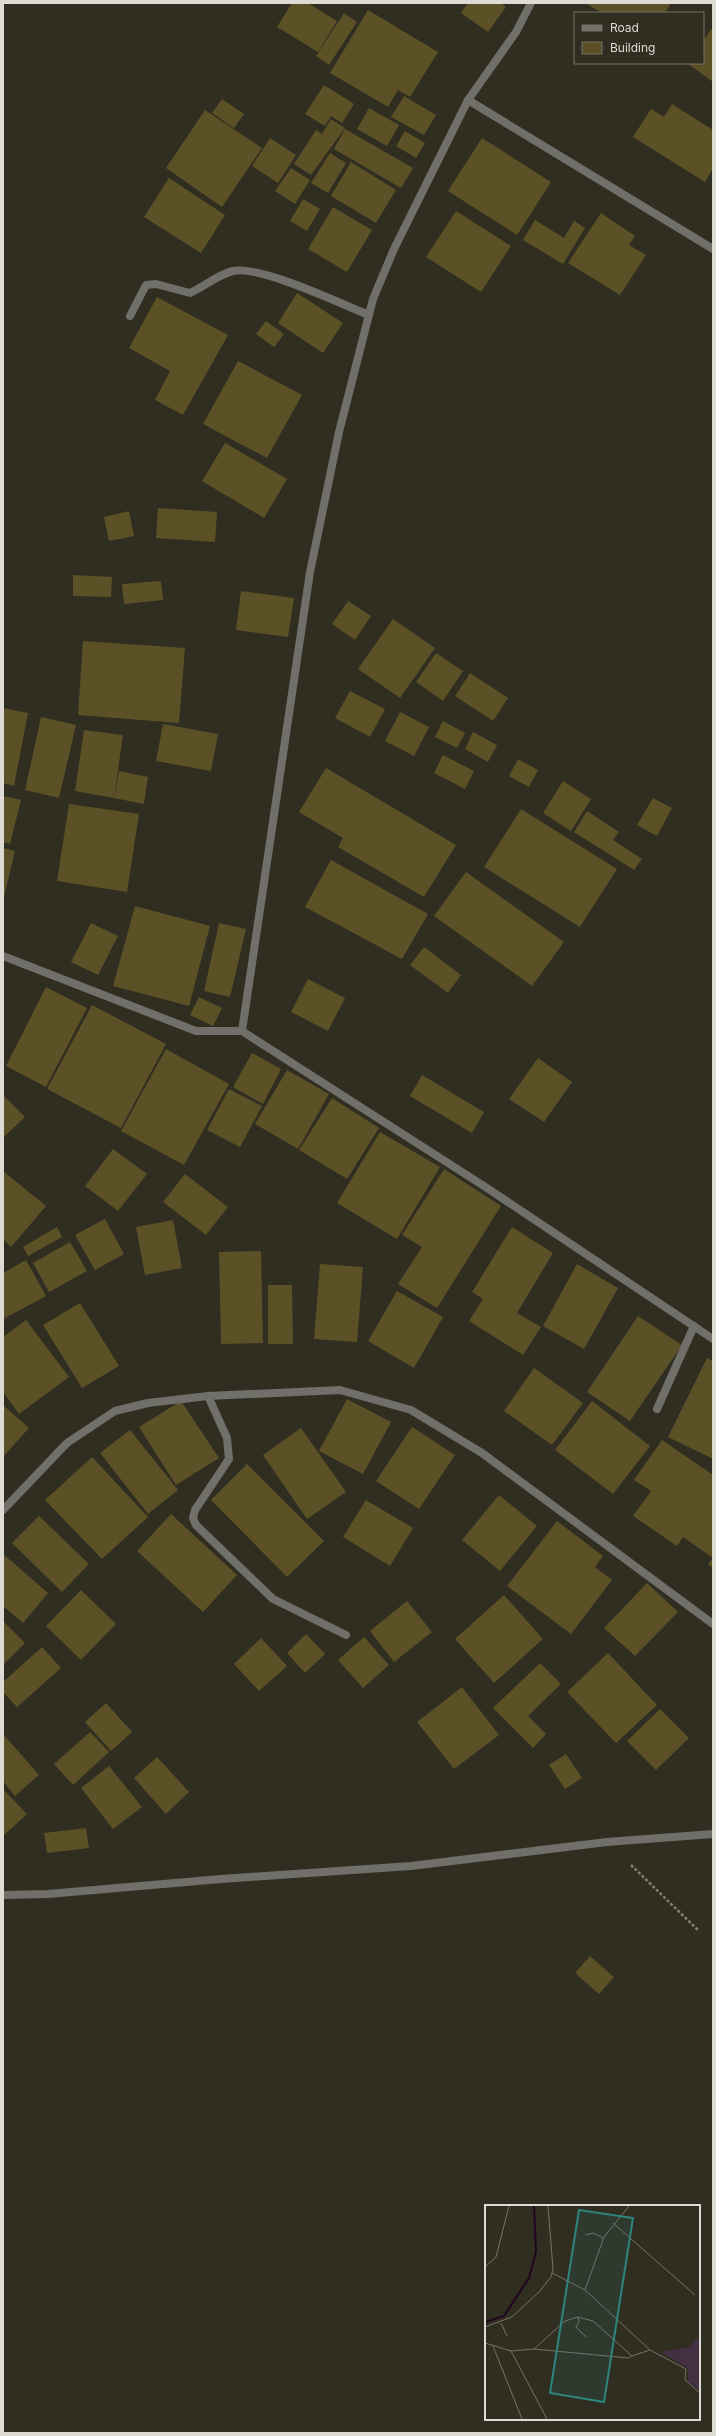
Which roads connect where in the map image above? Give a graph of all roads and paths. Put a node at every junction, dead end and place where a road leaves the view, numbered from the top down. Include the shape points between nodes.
1 (531, 3) edge
2 (468, 100) junction
3 (713, 249) edge
4 (369, 315) junction
5 (130, 316) dead end
6 (3, 956) edge
7 (242, 1031) junction
8 (694, 1326) junction
9 (713, 1339) edge
10 (208, 1396) junction
11 (657, 1409) dead end
12 (3, 1510) edge
13 (713, 1624) edge
14 (346, 1635) dead end
15 (713, 1834) edge
16 (607, 1842) junction
17 (3, 1895) edge
18 (700, 1931) dead end

1 - 2 street via 516,32
2 - 3 street
2 - 4 street via 394,249 373,298
4 - 5 street via 276,277 235,270 190,293 156,284 146,285
4 - 7 street via 339,432 310,572
6 - 7 street via 196,1031
7 - 8 street via 487,1188
8 - 9 street
8 - 11 street
10 - 12 street via 148,1403 115,1411 67,1443
10 - 13 street via 340,1390 411,1410 482,1453
10 - 14 street via 227,1438 229,1459 195,1510 193,1518 196,1525 273,1599
15 - 16 street
16 - 17 street via 411,1866 48,1894
16 - 18 path

